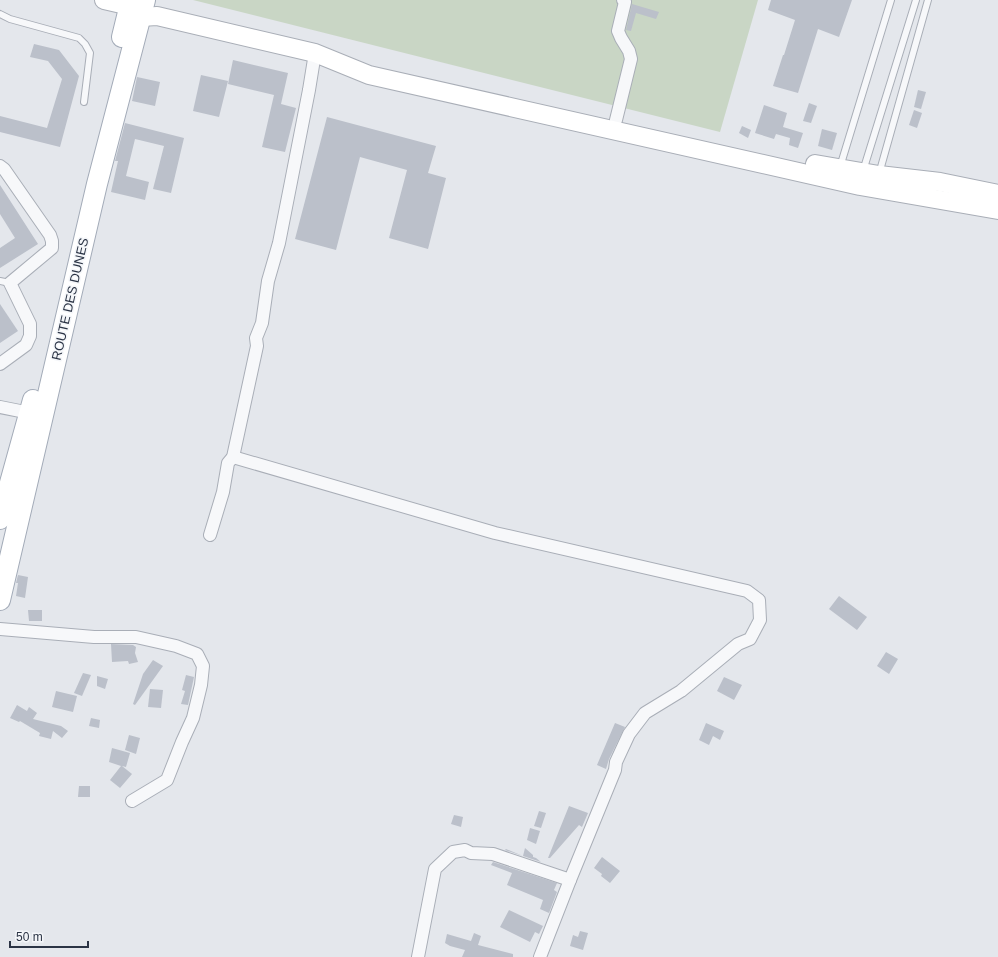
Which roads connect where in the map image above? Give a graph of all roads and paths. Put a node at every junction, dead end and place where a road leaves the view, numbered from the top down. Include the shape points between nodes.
1 (623, 0) edge
2 (891, 0) edge
3 (916, 0) edge
4 (928, 0) edge
5 (130, 4) edge
6 (0, 14) edge
7 (315, 53) junction
8 (84, 102) dead end
9 (616, 120) junction
10 (0, 166) edge
11 (840, 168) junction
12 (867, 178) junction
13 (998, 194) edge
14 (998, 210) edge
15 (5, 282) edge
16 (0, 364) edge
17 (0, 407) edge
18 (30, 413) junction
19 (233, 457) junction
20 (0, 518) edge
21 (210, 535) dead end
22 (0, 600) edge
23 (0, 629) edge
24 (132, 801) dead end
25 (570, 880) junction
26 (418, 957) edge
27 (540, 957) edge

1 - 9 street via 625,2 618,31 631,59
2 - 11 lane
3 - 12 lane
4 - 12 lane
5 - 7 street via 157,16
5 - 9 street via 155,5 314,41 377,66
5 - 18 main road, ROUTE DES DUNES
5 - 22 main road, ROUTE DES DUNES via 96,184
6 - 8 lane via 79,38 85,44 90,53
7 - 12 street via 369,75
7 - 19 street via 279,243 268,281 262,323 256,338 256,352
9 - 11 street via 779,159
10 - 15 street via 50,235 52,242 52,248
11 - 12 street
12 - 13 street via 940,182
12 - 14 street
15 - 16 street via 30,324 30,336 26,345
17 - 18 street
18 - 20 main road, ROUTE DES DUNES
19 - 21 street via 228,463 223,492
19 - 25 street via 495,533 747,591 759,600 760,620 750,639 738,644 681,690 645,713 629,734
23 - 24 street via 136,638 176,646 198,654 203,666 193,718 167,780
25 - 26 street via 493,854 471,853 465,850 453,852 436,869
25 - 27 street

